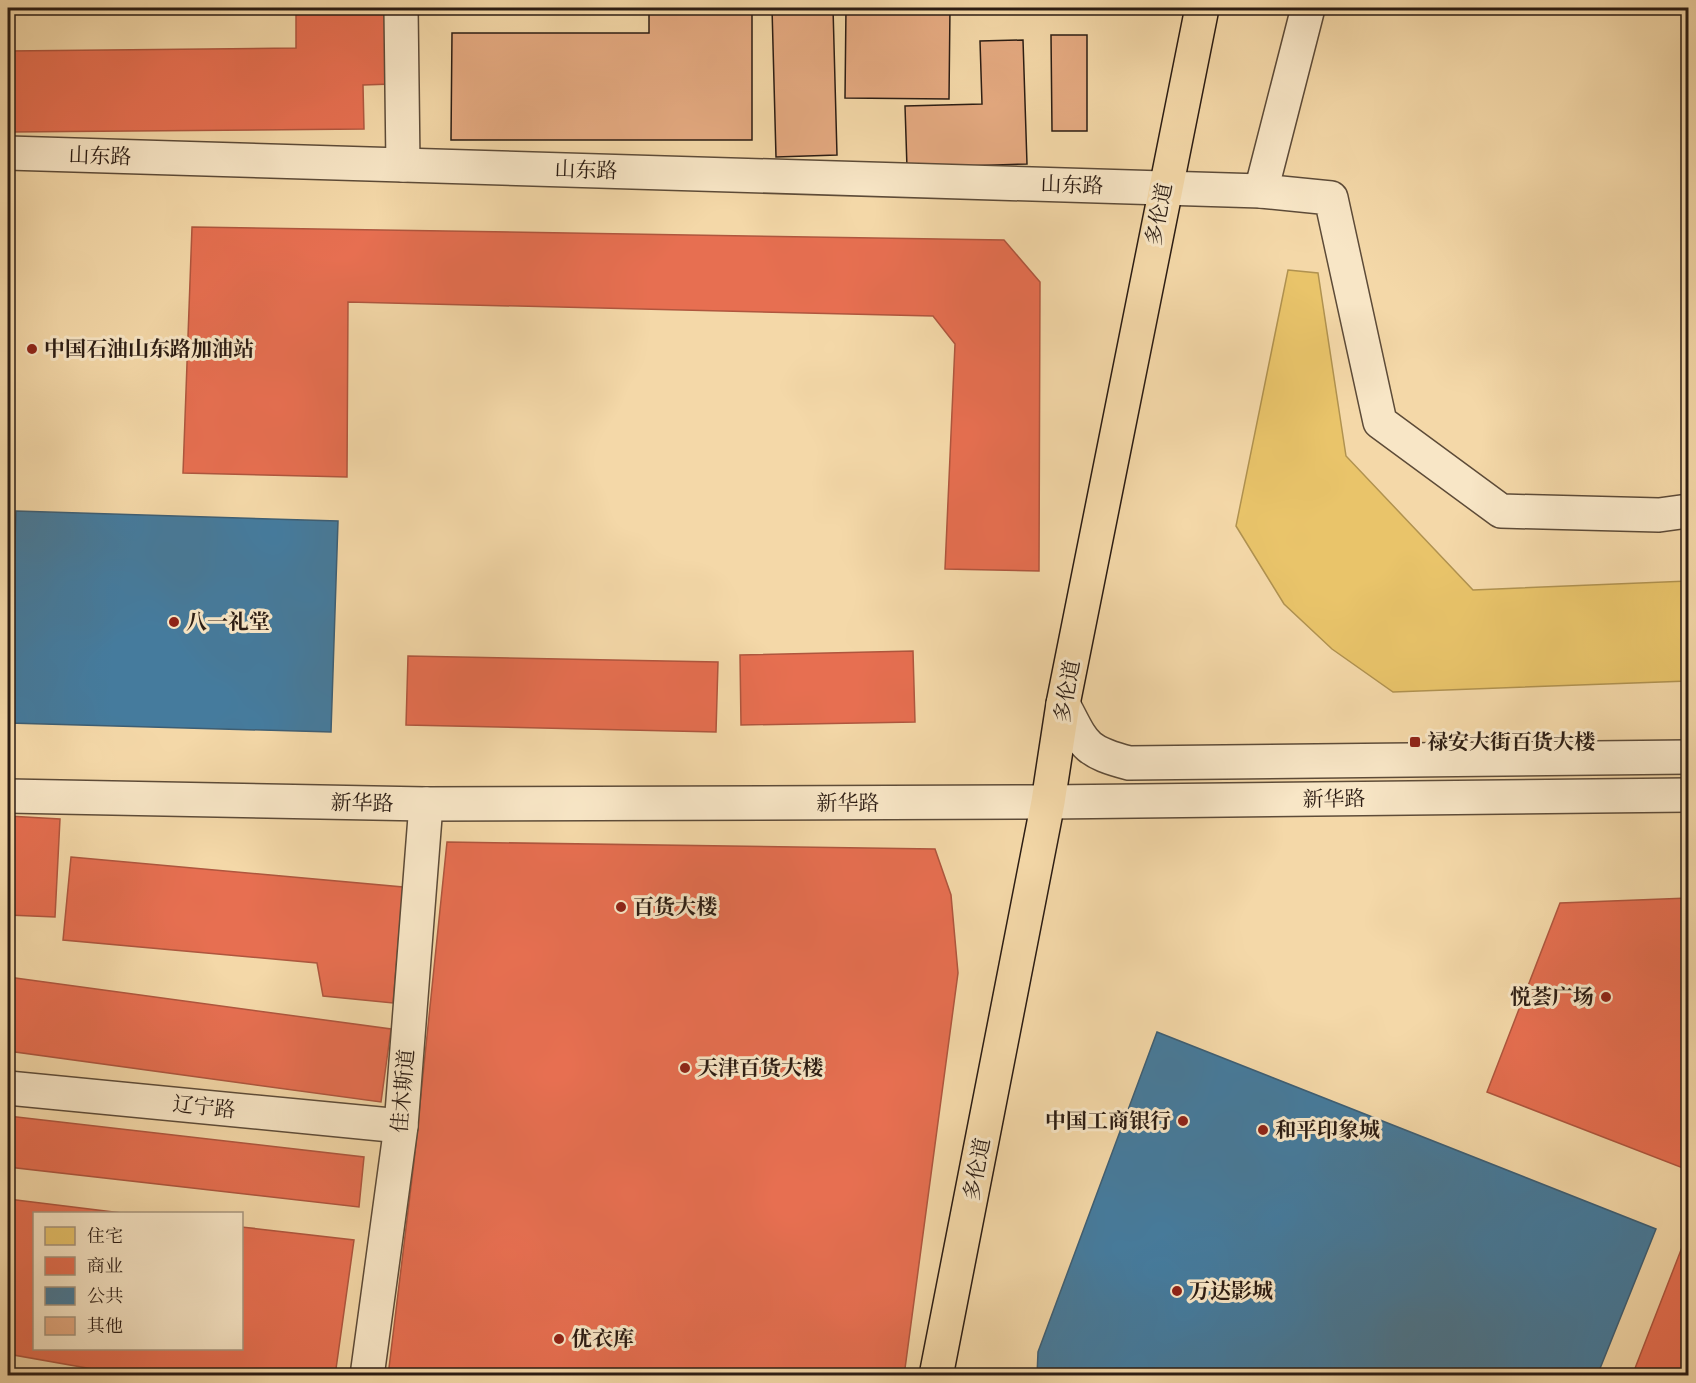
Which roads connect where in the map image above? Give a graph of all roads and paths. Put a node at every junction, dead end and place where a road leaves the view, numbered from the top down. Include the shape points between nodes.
1 (401, 8) edge
2 (1202, 8) edge
3 (1308, 8) edge
4 (8, 153) edge
5 (403, 165) junction
6 (1165, 188) junction
7 (1261, 191) junction
8 (1689, 511) edge
9 (1064, 704) junction
10 (1689, 757) edge
11 (1689, 795) edge
12 (8, 796) edge
13 (1048, 802) junction
14 (426, 804) junction
15 (8, 1088) edge
16 (401, 1126) junction
17 (368, 1376) edge
18 (936, 1376) edge

1 - 5 street
2 - 6 main road, 多伦道
3 - 7 street
4 - 5 street, 山东路
5 - 6 street, 山东路
6 - 7 street, 山东路
6 - 9 main road, 多伦道
7 - 8 street, 山东路 via 1331,198 1380,422 1501,511 1659,515
9 - 10 street, 新华路 via 1084,744 1103,756 1129,763
9 - 13 main road, 多伦道
11 - 13 street, 新华路
12 - 14 street, 新华路
13 - 14 street, 新华路
13 - 18 main road, 多伦道
14 - 16 street, 佳木斯道
15 - 16 street, 辽宁路
16 - 17 street, 佳木斯道

